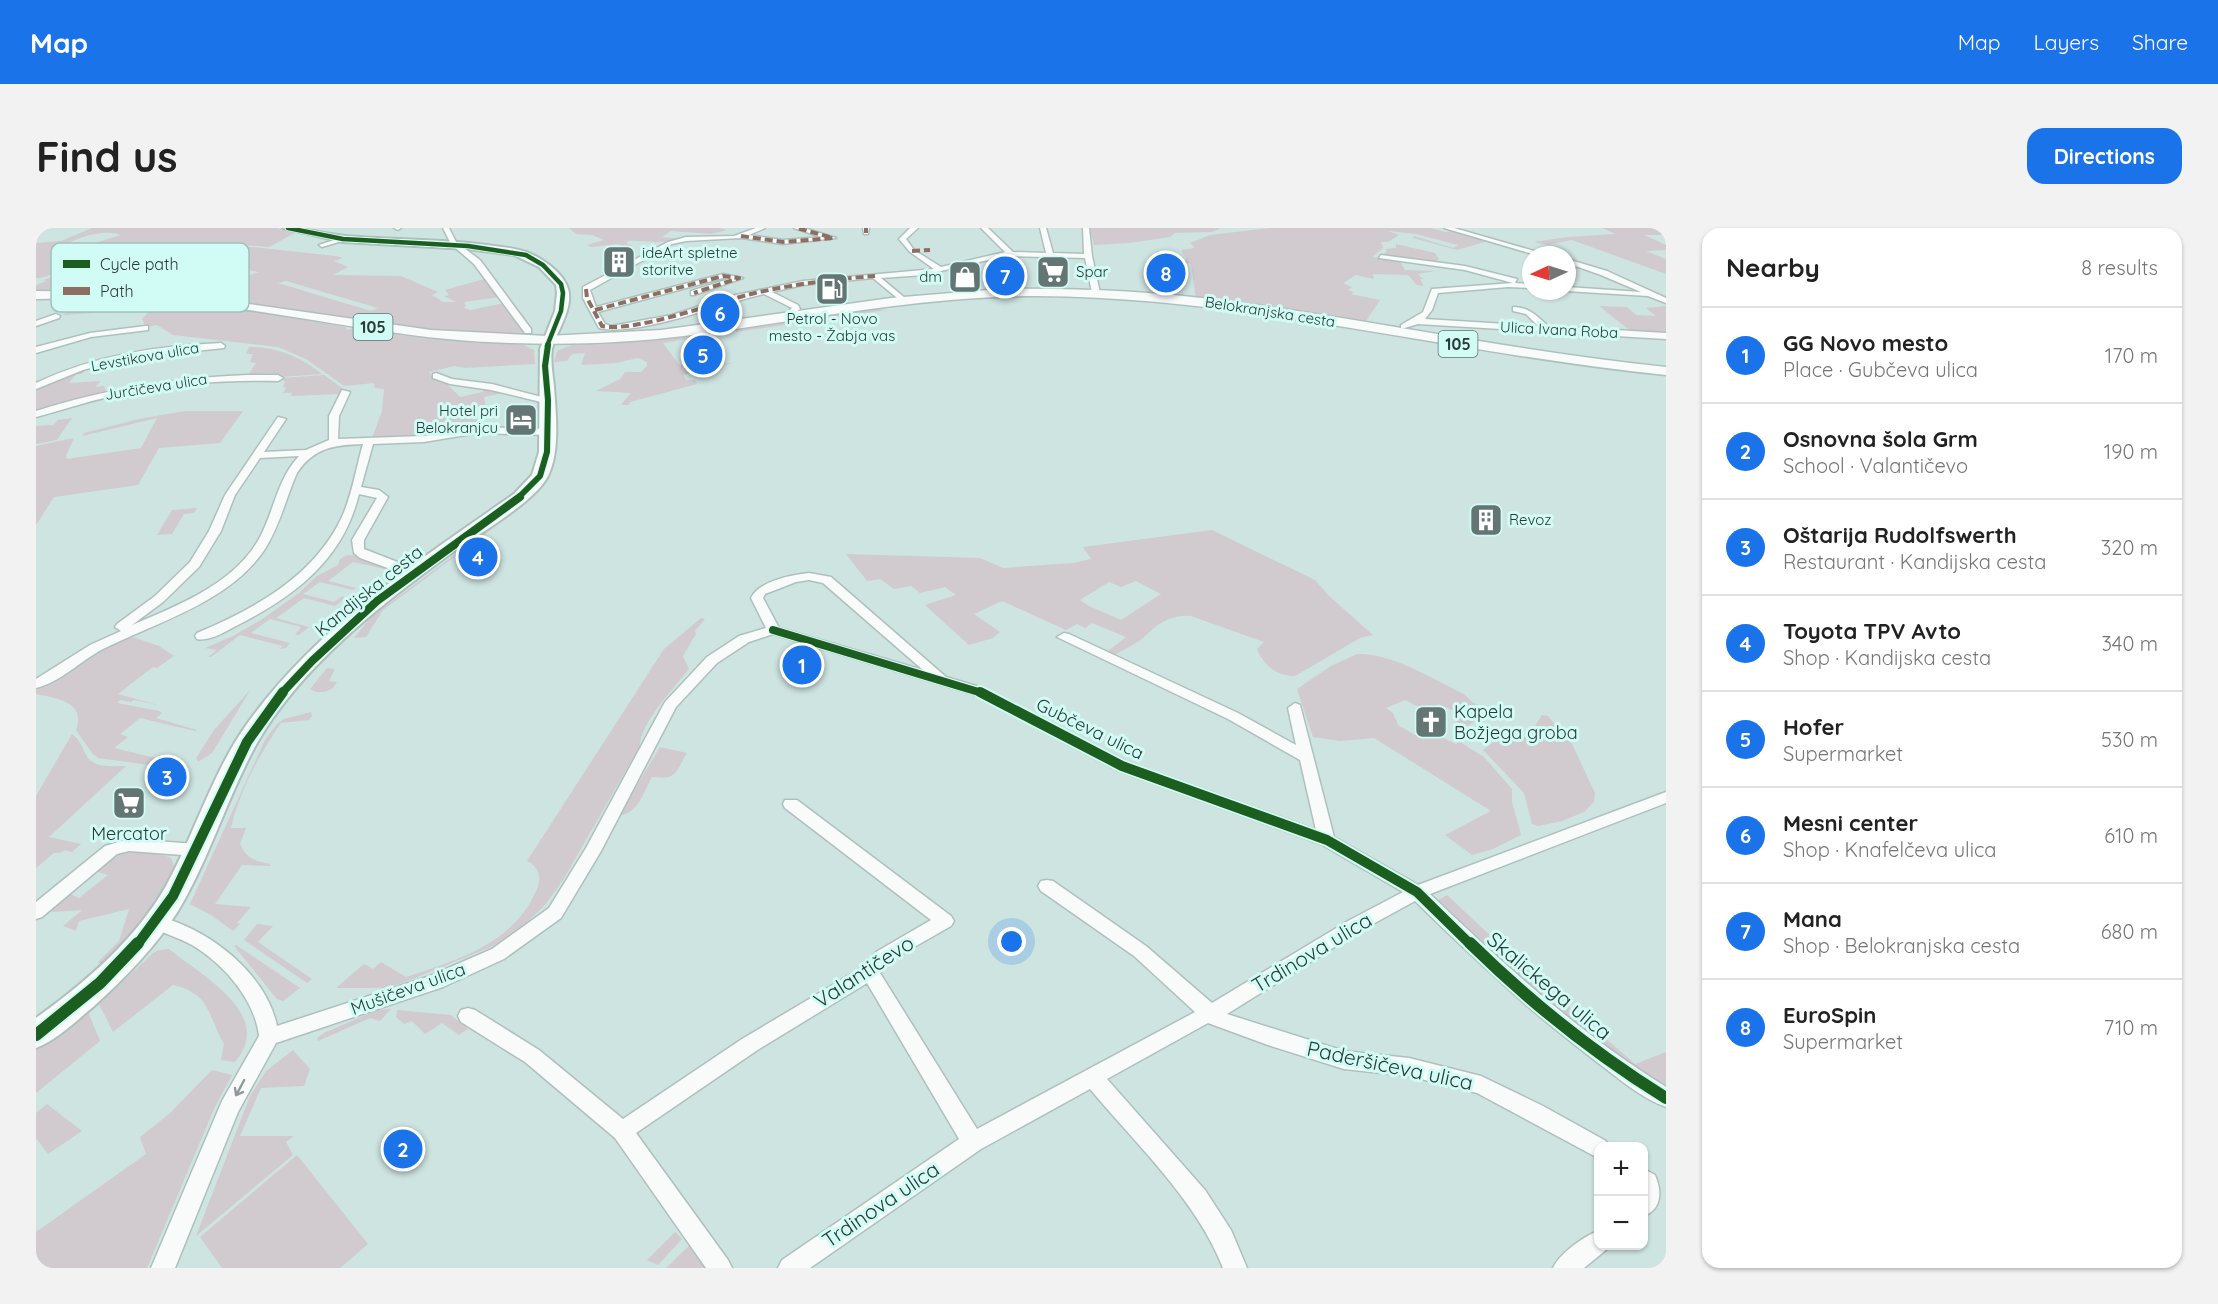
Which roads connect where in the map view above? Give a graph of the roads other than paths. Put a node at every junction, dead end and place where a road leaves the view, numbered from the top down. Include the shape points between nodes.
1 (288, 228) edge
2 (446, 228) edge
3 (762, 228) edge
4 (797, 228) edge
5 (915, 228) edge
6 (984, 228) edge
7 (1043, 228) edge
8 (1086, 228) edge
9 (1447, 228) edge
10 (741, 236) junction
11 (343, 239) junction
12 (322, 245) dead end
13 (456, 245) junction
14 (930, 249) dead end
15 (1522, 249) edge
16 (912, 251) junction
17 (1011, 254) junction
18 (1050, 254) junction
19 (1088, 256) junction
20 (1381, 257) dead end
21 (1576, 264) edge
22 (939, 269) junction
23 (875, 276) junction
24 (1522, 283) edge
25 (1522, 285) edge
26 (1576, 290) edge
27 (765, 291) junction
28 (694, 293) dead end
29 (1096, 293) junction
30 (36, 295) edge
31 (51, 295) edge
32 (1662, 299) edge
33 (902, 300) junction
34 (249, 309) edge
35 (1516, 309) dead end
36 (595, 310) junction
37 (56, 316) dead end
38 (786, 317) junction
39 (1416, 321) junction
40 (36, 324) edge
41 (1404, 327) dead end
42 (145, 328) dead end
43 (1547, 330) junction
44 (528, 331) dead end
45 (1666, 336) edge
46 (549, 340) junction
47 (221, 346) dead end
48 (36, 350) edge
49 (1666, 371) edge
50 (436, 376) dead end
51 (278, 378) dead end
52 (36, 386) edge
53 (345, 392) dead end
54 (548, 400) junction
55 (36, 414) edge
56 (281, 419) dead end
57 (547, 432) junction
58 (369, 441) junction
59 (334, 442) junction
60 (308, 453) junction
61 (259, 454) junction
62 (355, 490) junction
63 (414, 573) junction
64 (773, 630) junction
65 (202, 636) dead end
66 (1064, 638) dead end
67 (93, 649) junction
68 (944, 681) junction
69 (36, 684) edge
70 (1295, 708) dead end
71 (1307, 757) junction
72 (1666, 797) edge
73 (791, 804) dead end
74 (1328, 840) junction
75 (196, 850) junction
76 (1047, 886) dead end
77 (1417, 892) junction
78 (36, 912) edge
79 (156, 922) junction
80 (870, 972) junction
81 (1209, 1014) junction
82 (468, 1016) dead end
83 (36, 1035) edge
84 (269, 1037) junction
85 (1093, 1078) junction
86 (1666, 1098) edge
87 (622, 1131) junction
88 (973, 1142) junction
89 (1594, 1145) edge
90 (1594, 1246) edge
91 (164, 1268) edge
92 (720, 1268) edge
93 (790, 1268) edge
94 (1235, 1268) edge
95 (1565, 1268) edge

1 - 11 main road
2 - 13 street
3 - 10 street
4 - 10 street via 833,238 783,242
5 - 16 street via 902,239
6 - 17 street
7 - 18 street
8 - 19 street
9 - 15 street
10 - 36 street via 670,243 586,289
11 - 12 street
11 - 13 main road
13 - 44 street via 477,262
13 - 46 main road, Kandijska cesta via 514,252 543,265 561,284 563,293 561,311
14 - 16 street
16 - 22 street
17 - 18 street
17 - 22 street
18 - 19 street
19 - 29 street
20 - 24 street via 1500,276
21 - 32 street
22 - 23 street
23 - 27 street via 823,280
23 - 33 street
25 - 39 street via 1435,291 1430,311
26 - 32 street
27 - 36 street via 673,317 611,328 602,326
27 - 38 street via 796,309
28 - 36 street via 739,278 723,276
29 - 33 main road, Belokranjska cesta / 105 via 969,294
29 - 49 main road, Belokranjska cesta / 105 via 1223,303 1515,353
30 - 31 main road, 105
33 - 38 main road, Belokranjska cesta / 105
34 - 46 main road, 105 via 386,330 481,339
35 - 43 street via 1529,312
37 - 40 street
38 - 46 main road, Belokranjska cesta / 105 via 654,335
39 - 41 street
39 - 43 street, Ulica Ivana Roba
42 - 48 street via 90,335
43 - 45 street, Ulica Ivana Roba
46 - 54 main road, Kandijska cesta via 545,366
47 - 52 street, Levstikova ulica via 99,362
50 - 54 street via 447,382
51 - 55 street, Jurčičeva ulica via 166,383 85,399
53 - 59 street via 331,424
54 - 57 main road, Kandijska cesta
56 - 61 street
57 - 58 street via 478,430 424,439
57 - 63 main road, Kandijska cesta via 548,452 543,470 528,490
58 - 59 street
58 - 62 street
59 - 60 street
60 - 61 street
60 - 67 street via 287,486 274,524 245,566 214,590
61 - 67 street via 230,495 195,564 159,599
62 - 63 street via 383,497 358,540 358,550
62 - 65 street via 349,516 320,561 262,606
63 - 75 main road, Kandijska cesta via 342,630 254,730
64 - 68 street, Gubčeva ulica
64 - 68 street, Gubčeva ulica via 757,598 760,592 813,575 827,580
64 - 84 street, Mušičeva ulica via 744,639 712,660 670,705 593,851 555,913 498,954 436,982
66 - 71 street via 1233,716
67 - 69 street
68 - 74 street, Gubčeva ulica via 978,691 1122,766
70 - 71 street
71 - 74 street
72 - 77 street, Trdinova ulica
73 - 80 street, Valantičevo via 945,921 882,957
74 - 77 street, Gubčeva ulica
75 - 78 street via 119,846
75 - 79 main road, Kandijska cesta
76 - 81 street via 1140,951
77 - 81 street, Trdinova ulica
77 - 86 street, Skalickega ulica via 1558,1022
79 - 83 main road, Kandijska cesta via 113,970
79 - 84 street via 213,950 262,1007
80 - 87 street, Valantičevo via 749,1045
80 - 88 street
81 - 85 street, Trdinova ulica
81 - 89 street, Paderšičeva ulica via 1268,1037 1344,1059 1409,1067 1481,1085
82 - 87 street via 532,1056
84 -> 91 street via 229,1108
85 - 88 street, Trdinova ulica
85 - 94 street via 1197,1198 1217,1228
87 - 92 street
88 - 93 street, Trdinova ulica
90 - 95 street

